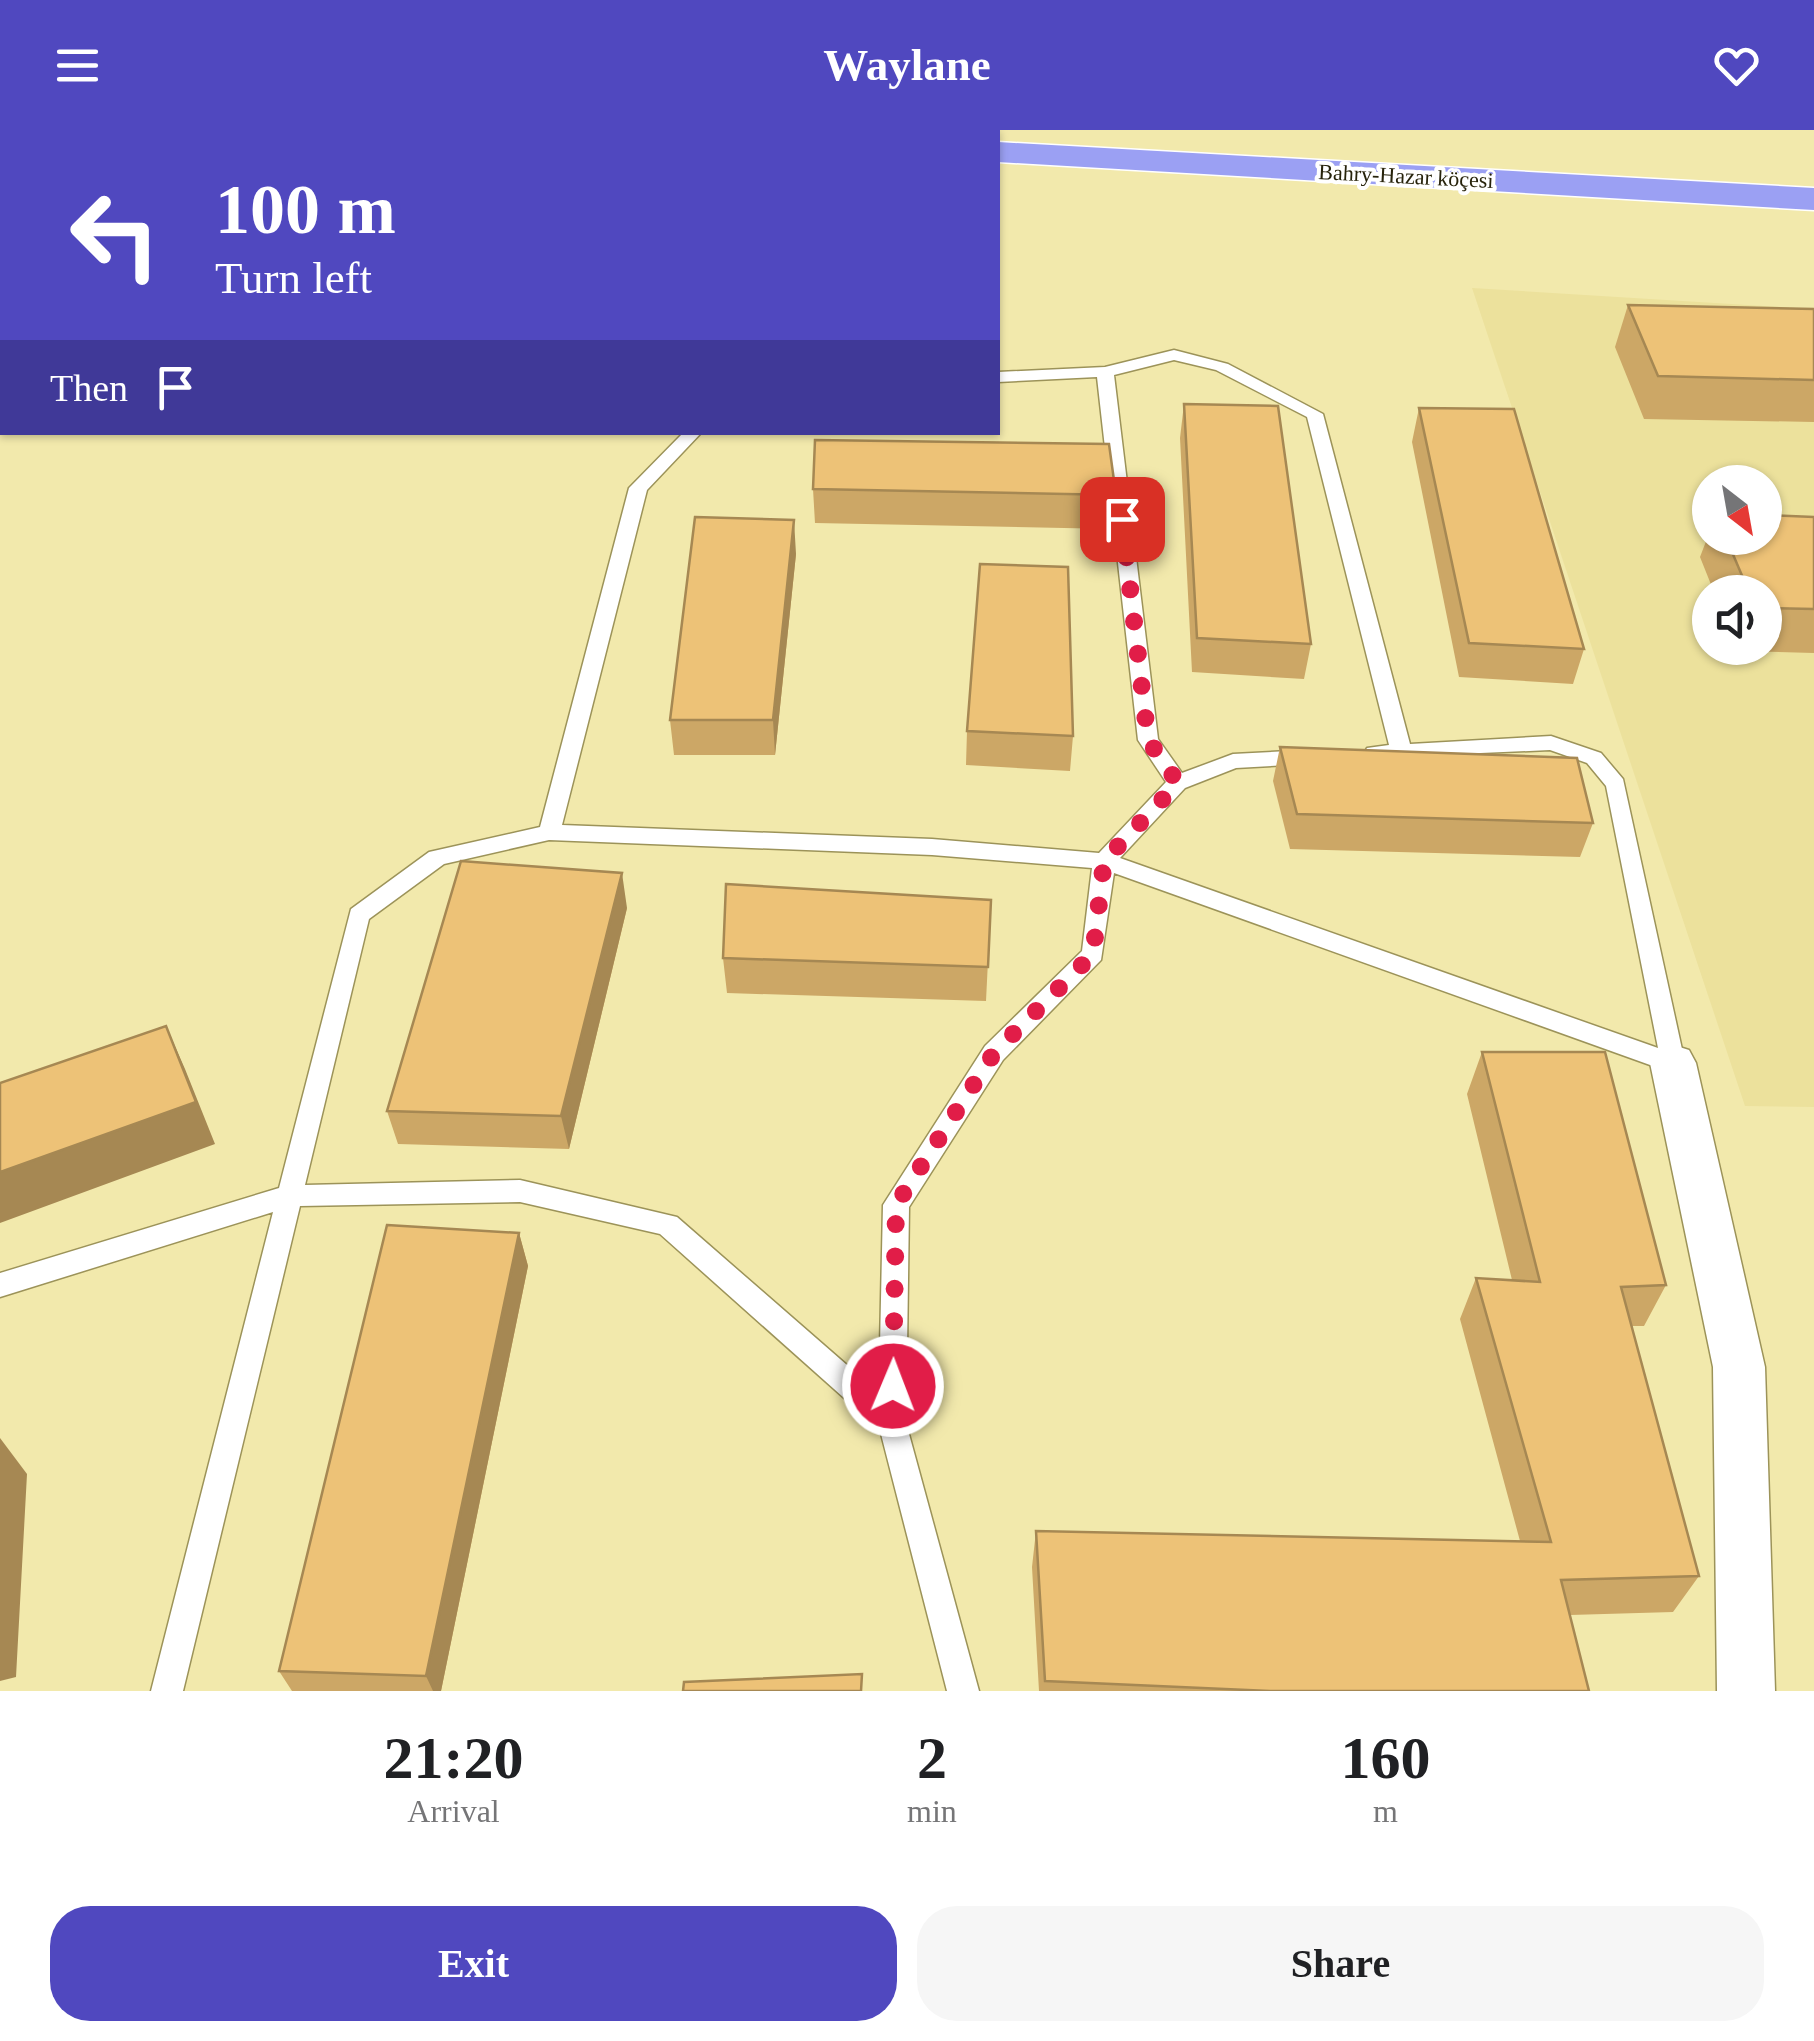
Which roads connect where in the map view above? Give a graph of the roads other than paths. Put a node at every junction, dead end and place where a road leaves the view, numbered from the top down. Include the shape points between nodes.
1 (1092, 130) edge
2 (1000, 152) edge
3 (1814, 171) edge
4 (1814, 199) edge
5 (1105, 372) junction
6 (1000, 376) edge
7 (691, 435) edge
8 (1401, 751) junction
9 (1178, 783) junction
10 (548, 832) junction
11 (1104, 861) junction
12 (1673, 1063) junction
13 (289, 1196) junction
14 (0, 1285) edge
15 (892, 1423) junction
16 (167, 1691) edge
17 (963, 1691) edge
18 (1746, 1691) edge

1 - 3 highway, Bahry-Hazar köçesi
2 - 4 highway, Bahry-Hazar köçesi
5 - 6 lane
5 - 8 lane via 1174,355 1222,367 1314,414
5 - 9 lane via 1148,740
7 - 10 lane via 638,488
8 - 9 lane via 1233,761
8 - 12 lane via 1551,743 1594,758 1616,784
9 - 11 lane
10 - 11 lane via 932,846
10 - 13 lane via 437,858 359,916
11 - 12 lane
11 - 15 lane via 1093,954 994,1053 896,1205
12 - 18 street via 1739,1366
13 - 14 lane
13 - 15 lane via 520,1191 668,1225
13 - 16 lane
15 - 17 lane

